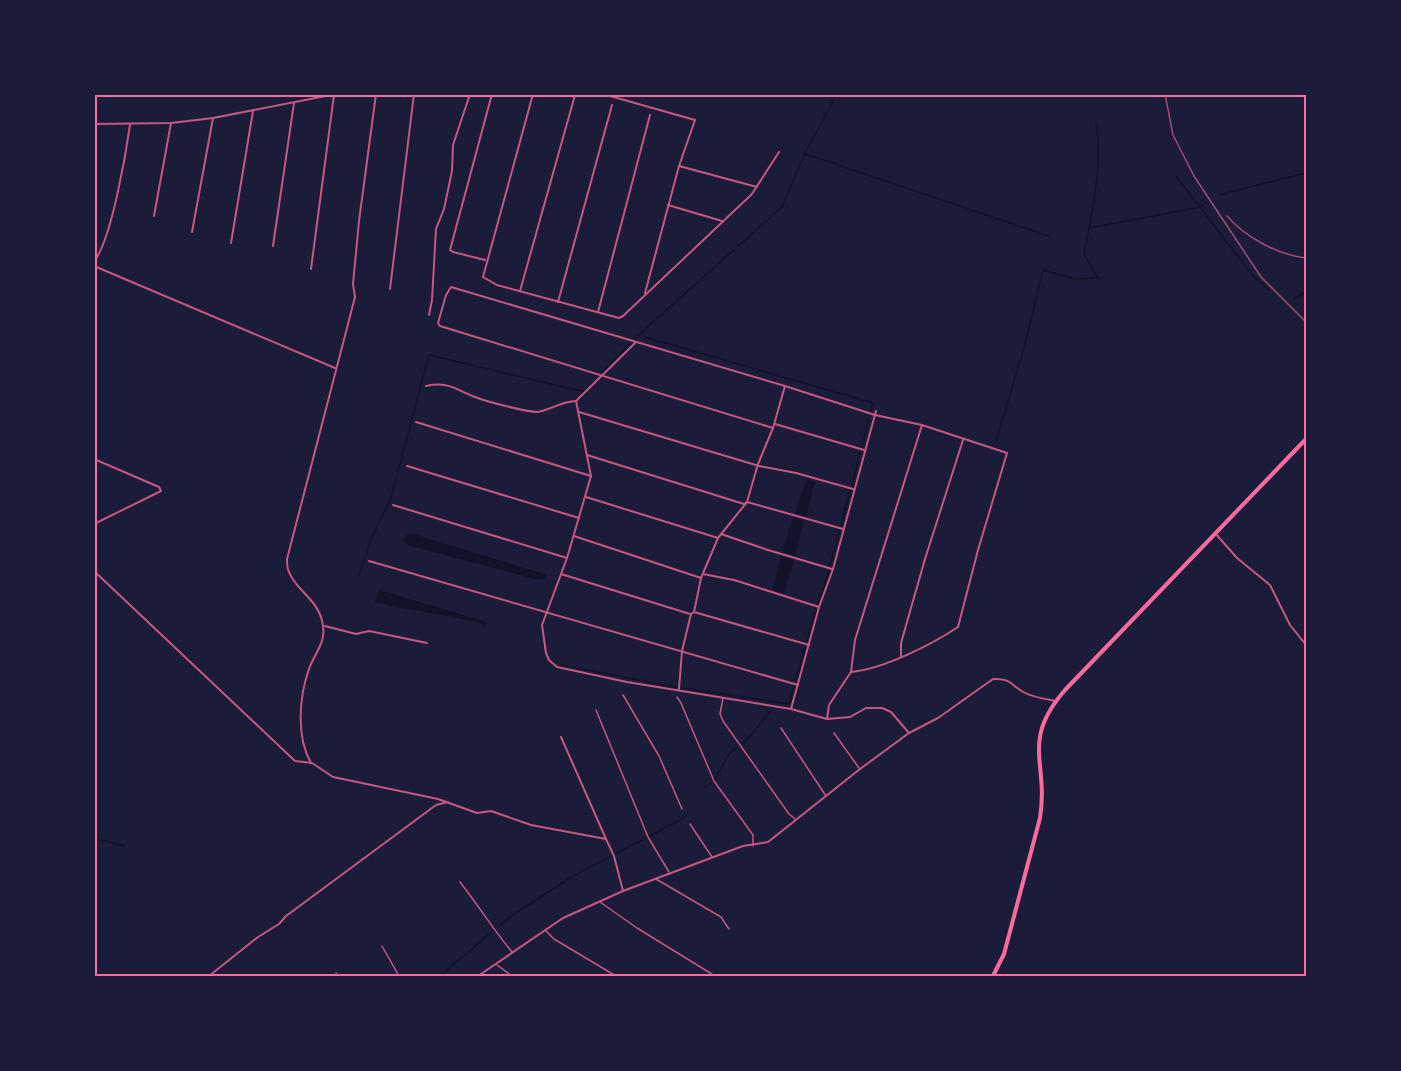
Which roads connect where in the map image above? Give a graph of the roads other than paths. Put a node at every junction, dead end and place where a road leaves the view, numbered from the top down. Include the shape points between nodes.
1 (376, 94) edge
2 (414, 94) edge
3 (470, 94) edge
4 (492, 94) edge
5 (533, 94) edge
6 (603, 94) edge
7 (335, 95) edge
8 (575, 95) edge
9 (294, 103) junction
10 (612, 105) dead end
11 (253, 111) junction
12 (650, 115) dead end
13 (213, 118) junction
14 (171, 123) junction
15 (94, 124) edge
16 (130, 125) junction
17 (779, 152) dead end
18 (679, 166) junction
19 (757, 187) junction
20 (668, 206) junction
21 (154, 216) dead end
22 (722, 222) junction
23 (192, 232) dead end
24 (231, 243) dead end
25 (273, 246) dead end
26 (487, 260) junction
27 (94, 261) edge
28 (94, 266) edge
29 (311, 269) dead end
30 (390, 289) dead end
31 (520, 291) junction
32 (645, 296) junction
33 (558, 303) junction
34 (597, 314) junction
35 (429, 315) dead end
36 (635, 342) junction
37 (335, 368) junction
38 (603, 375) junction
39 (426, 386) dead end
40 (785, 386) junction
41 (576, 401) junction
42 (579, 412) junction
43 (875, 413) junction
44 (416, 422) dead end
45 (774, 424) junction
46 (922, 425) junction
47 (773, 428) junction
48 (1306, 439) edge
49 (963, 440) junction
50 (864, 450) junction
51 (587, 455) junction
52 (94, 459) edge
53 (406, 466) dead end
54 (759, 466) junction
55 (591, 476) junction
56 (853, 489) junction
57 (585, 497) junction
58 (747, 502) junction
59 (393, 505) dead end
60 (579, 518) junction
61 (94, 524) edge
62 (843, 529) junction
63 (1215, 532) junction
64 (721, 534) junction
65 (574, 536) junction
66 (718, 538) junction
67 (567, 558) junction
68 (369, 561) dead end
69 (833, 569) junction
70 (94, 571) edge
71 (561, 574) junction
72 (703, 574) junction
73 (701, 578) junction
74 (819, 607) junction
75 (545, 613) junction
76 (693, 613) junction
77 (323, 626) junction
78 (427, 643) dead end
79 (809, 645) junction
80 (1306, 645) edge
81 (682, 651) junction
82 (901, 656) junction
83 (851, 672) junction
84 (798, 685) junction
85 (679, 690) junction
86 (623, 695) dead end
87 (677, 697) dead end
88 (723, 697) junction
89 (1056, 701) junction
90 (791, 709) junction
91 (596, 710) dead end
92 (827, 719) junction
93 (782, 729) dead end
94 (834, 733) dead end
95 (909, 733) junction
96 (561, 737) dead end
97 (312, 763) junction
98 (860, 769) junction
99 (827, 796) junction
100 (448, 802) junction
101 (682, 809) dead end
102 (795, 819) junction
103 (690, 824) dead end
104 (606, 839) junction
105 (753, 846) junction
106 (712, 856) junction
107 (669, 872) junction
108 (655, 878) junction
109 (460, 882) dead end
110 (623, 891) junction
111 (599, 902) junction
112 (729, 929) dead end
113 (544, 930) junction
114 (382, 946) dead end
115 (513, 952) junction
116 (497, 965) junction
117 (336, 973) dead end
118 (209, 976) edge
119 (338, 976) edge
120 (399, 976) edge
121 (478, 976) edge
122 (512, 976) edge
123 (616, 976) edge
124 (715, 976) edge
125 (993, 976) edge

1 - 37 street via 358,221 355,297
2 - 30 street
3 - 35 street via 453,145 452,171 436,229
4 - 26 street via 450,250
5 - 26 street
6 - 18 street via 695,120
7 - 9 street
7 - 29 street
8 - 31 street
9 - 11 street
9 - 25 street
10 - 33 street
11 - 13 street
11 - 24 street
12 - 34 street
13 - 14 street
13 - 23 street
14 - 16 street
14 - 21 street
15 - 16 street
16 - 27 street via 109,228
17 - 19 street
18 - 19 street
18 - 20 street
19 - 22 street
20 - 22 street
20 - 32 street
22 - 32 street
26 - 31 street via 483,277
28 - 37 street
31 - 33 street
32 - 34 street via 619,318
33 - 34 street
36 - 38 street
36 - 38 street via 451,287 446,295 440,326
36 - 40 street
37 - 77 street via 287,559 289,573 309,596
38 - 41 street
38 - 47 street
39 - 41 street via 457,388 475,397 537,412
40 - 43 street
40 - 45 street
41 - 42 street
42 - 51 street
42 - 54 street
43 - 46 street
43 - 50 street
44 - 55 street
45 - 47 street
45 - 50 street
46 - 49 street
46 - 83 street via 855,640
47 - 54 street
48 - 63 main road
49 - 82 street via 922,569 901,643
49 - 82 street via 1007,453 958,627 930,645
50 - 56 street
51 - 55 street
51 - 58 street
52 - 61 street via 161,491
53 - 60 street
54 - 56 street
54 - 58 street
55 - 57 street
56 - 62 street
57 - 60 street
57 - 66 street
58 - 62 street
58 - 64 street
59 - 67 street
60 - 65 street
62 - 69 street
63 - 80 street via 1237,558 1270,585 1286,620
63 - 89 main road
64 - 66 street
64 - 69 street
65 - 67 street
65 - 73 street
66 - 72 street
67 - 71 street
68 - 75 street
69 - 74 street
70 - 97 street via 294,761
71 - 75 street
71 - 76 street
72 - 73 street
72 - 74 street
73 - 76 street
74 - 79 street
75 - 81 street
75 - 85 street via 542,632 546,653 557,667
76 - 79 street
76 - 81 street
77 - 78 street
77 - 97 street via 323,643 309,668 302,696 304,751
79 - 84 street
81 - 84 street
81 - 85 street
82 - 83 street via 866,671
83 - 92 street via 829,705
84 - 90 street
85 - 88 street
86 - 101 lane via 659,756
87 - 105 lane via 714,781 753,835
88 - 90 street
88 - 102 lane via 723,721
89 - 95 street via 1023,692 1004,678 993,679 938,718
89 - 125 main road via 1044,719 1038,740 1040,818 1004,954
90 - 92 street
91 - 107 lane via 648,837
92 - 95 street via 850,717 866,708 882,708 891,712
93 - 99 lane
94 - 98 lane
95 - 98 street
96 - 104 street
97 - 100 street via 333,777
98 - 99 street
99 - 102 street
100 - 104 street via 477,813 491,811 531,825
100 - 118 street via 436,805
102 - 105 street via 768,842
103 - 106 lane
104 - 110 street
105 - 106 street
106 - 107 street
107 - 108 street
108 - 110 street
108 - 112 lane via 721,917
109 - 115 lane
110 - 111 street
111 - 113 street
111 - 124 lane
113 - 115 street
113 - 123 lane
114 - 120 lane
115 - 116 street
116 - 121 street
116 - 122 lane
117 - 119 lane

